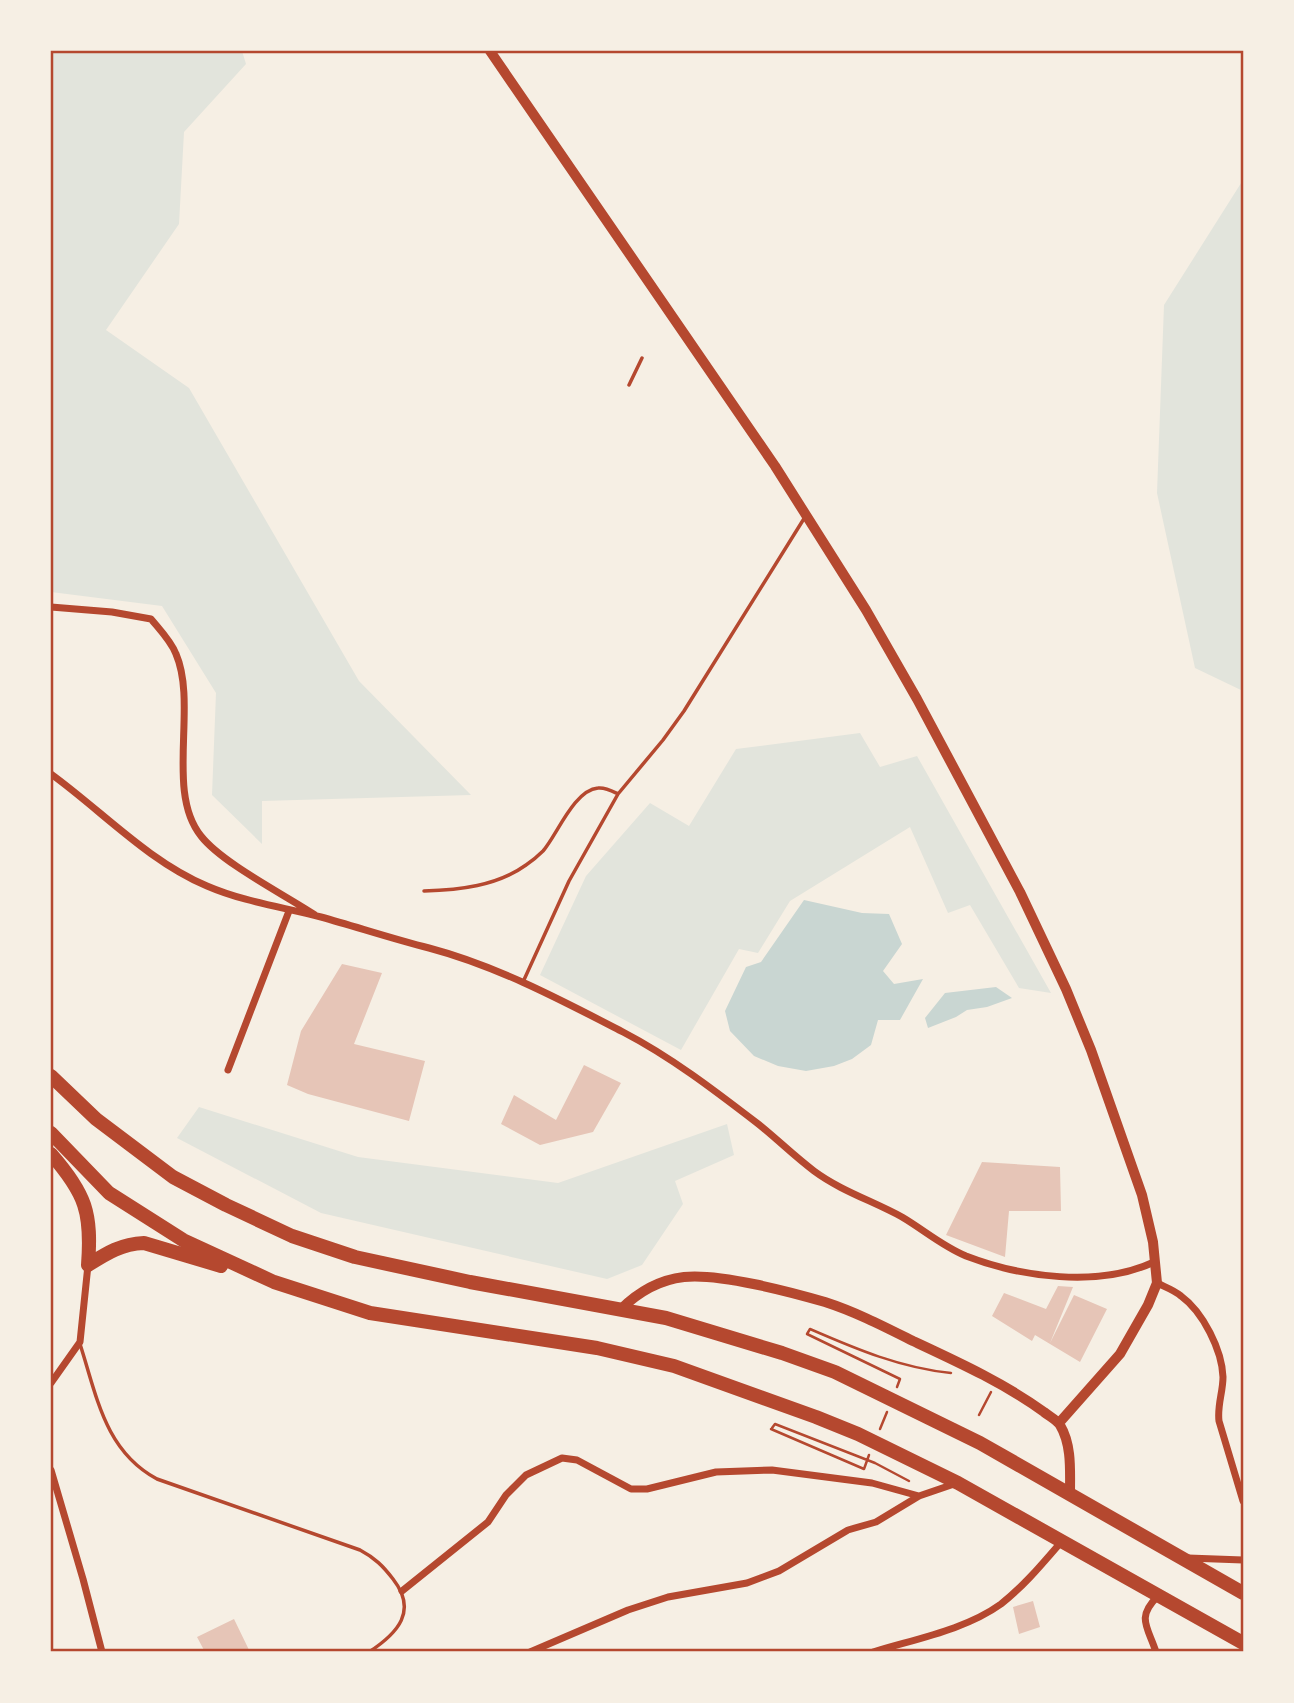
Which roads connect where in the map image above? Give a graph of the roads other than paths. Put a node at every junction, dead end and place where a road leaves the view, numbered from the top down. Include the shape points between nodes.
1 (490, 51) edge
2 (642, 358) dead end
3 (629, 385) dead end
4 (806, 516) junction
5 (51, 607) edge
6 (51, 774) edge
7 (618, 794) junction
8 (424, 891) dead end
9 (289, 911) junction
10 (319, 917) junction
11 (523, 982) junction
12 (228, 1070) dead end
13 (51, 1076) edge
14 (51, 1133) edge
15 (51, 1154) edge
16 (1154, 1262) junction
17 (88, 1265) junction
18 (274, 1282) junction
19 (1157, 1283) junction
20 (620, 1310) junction
21 (80, 1342) junction
22 (51, 1384) edge
23 (1059, 1423) junction
24 (51, 1470) edge
25 (958, 1483) junction
26 (1070, 1493) junction
27 (919, 1496) junction
28 (1243, 1502) edge
29 (1063, 1541) junction
30 (1182, 1557) junction
31 (1243, 1560) edge
32 (402, 1591) junction
33 (1243, 1592) edge
34 (1157, 1597) junction
35 (1243, 1643) edge
36 (102, 1652) edge
37 (369, 1652) edge
38 (530, 1652) edge
39 (873, 1652) edge
40 (1156, 1652) edge

1 - 4 street
2 - 3 lane
4 - 7 lane via 684,711
4 - 16 street via 918,699 1066,989 1142,1195
5 - 10 street via 152,619 168,639 182,674 185,779 192,823 227,859
6 - 9 street via 183,873 206,886
7 - 8 lane via 601,788 581,797 542,852 508,876 463,888
7 - 11 lane via 569,881
9 - 10 street
9 - 12 street
10 - 11 street via 431,949
11 - 16 street via 655,1048 814,1171 965,1255 1022,1272 1065,1277
13 - 20 highway via 96,1119 173,1177 292,1236 355,1257
14 - 18 highway via 109,1193 183,1240
15 - 17 highway via 85,1201 90,1231
16 - 19 street
17 - 18 highway via 111,1250 144,1243
17 - 21 street
18 - 25 highway via 370,1313 597,1348 674,1366 827,1421
19 - 23 street via 1120,1354
19 - 28 street via 1181,1295 1194,1309 1217,1352 1223,1382 1219,1421
20 - 23 street via 637,1293 685,1277 792,1293 840,1308 940,1354 1024,1398
20 - 26 highway via 743,1340 835,1372
21 - 22 street
21 - 32 lane via 111,1435 141,1470 360,1550 380,1562
23 - 26 street via 1068,1443
24 - 36 street
25 - 27 street
25 - 29 highway
26 - 30 highway
27 - 32 street via 872,1483 772,1470 716,1472 631,1489 577,1460 562,1458 526,1475 488,1522
27 - 38 street via 876,1522 848,1530 779,1571 747,1583 668,1597 628,1610
29 - 34 highway
29 - 39 street via 999,1605 954,1626
30 - 31 street
30 - 33 highway
32 - 37 lane via 405,1601 400,1624
34 - 35 highway
34 - 40 street via 1146,1608 1144,1622

